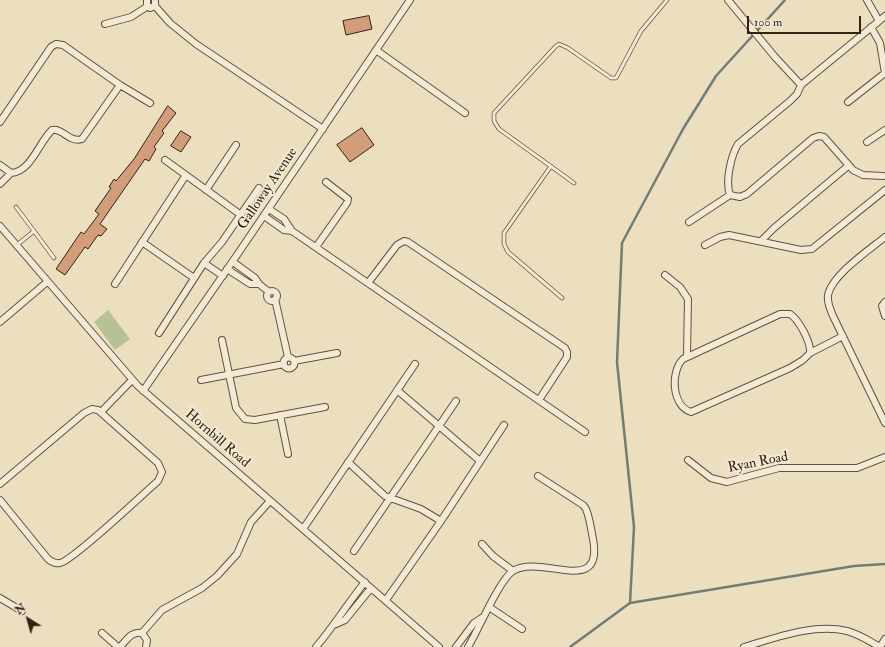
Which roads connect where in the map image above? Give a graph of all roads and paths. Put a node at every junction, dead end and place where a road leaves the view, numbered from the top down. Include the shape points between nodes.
1 (667, 0) edge
2 (728, 0) edge
3 (867, 0) edge
4 (409, 1) edge
5 (148, 3) edge
6 (155, 3) edge
7 (885, 16) edge
8 (880, 21) junction
9 (105, 24) dead end
10 (871, 27) junction
11 (376, 50) junction
12 (885, 73) edge
13 (120, 85) junction
14 (801, 85) junction
15 (848, 102) dead end
16 (150, 103) dead end
17 (465, 113) dead end
18 (0, 122) edge
19 (323, 129) junction
20 (885, 130) edge
21 (868, 142) dead end
22 (236, 146) dead end
23 (165, 160) dead end
24 (551, 166) junction
25 (848, 166) junction
26 (1, 169) edge
27 (11, 173) junction
28 (186, 175) junction
29 (884, 176) edge
30 (326, 182) dead end
31 (574, 183) dead end
32 (0, 184) edge
33 (258, 188) dead end
34 (206, 190) junction
35 (885, 190) edge
36 (730, 195) junction
37 (16, 206) dead end
38 (269, 209) junction
39 (241, 215) junction
40 (264, 216) junction
41 (689, 222) dead end
42 (0, 226) edge
43 (34, 231) junction
44 (292, 231) junction
45 (885, 236) edge
46 (761, 241) junction
47 (142, 242) junction
48 (17, 245) junction
49 (705, 245) dead end
50 (316, 247) junction
51 (54, 258) dead end
52 (233, 262) junction
53 (204, 263) junction
54 (227, 269) junction
55 (665, 275) dead end
56 (223, 276) junction
57 (194, 278) junction
58 (47, 282) junction
59 (368, 283) junction
60 (115, 284) dead end
61 (259, 284) junction
62 (562, 298) dead end
63 (885, 302) edge
64 (885, 316) edge
65 (0, 322) edge
66 (159, 333) dead end
67 (843, 336) junction
68 (222, 340) dead end
69 (337, 353) dead end
70 (810, 354) junction
71 (687, 356) junction
72 (288, 357) junction
73 (294, 361) junction
74 (284, 364) junction
75 (414, 364) dead end
76 (230, 374) junction
77 (132, 380) junction
78 (201, 380) dead end
79 (143, 390) junction
80 (397, 390) junction
81 (539, 400) junction
82 (456, 401) dead end
83 (325, 407) dead end
84 (101, 412) junction
85 (280, 415) junction
86 (885, 423) edge
87 (504, 425) dead end
88 (440, 427) junction
89 (585, 432) dead end
90 (288, 454) dead end
91 (885, 457) edge
92 (688, 460) dead end
93 (480, 461) junction
94 (348, 462) junction
95 (538, 476) dead end
96 (0, 484) edge
97 (391, 499) junction
98 (0, 500) edge
99 (270, 501) junction
100 (441, 521) junction
101 (303, 529) junction
102 (482, 544) dead end
103 (354, 551) dead end
104 (513, 571) junction
105 (365, 582) junction
106 (371, 588) junction
107 (0, 598) edge
108 (386, 600) junction
109 (489, 607) junction
110 (22, 611) dead end
111 (483, 617) junction
112 (336, 624) junction
113 (522, 628) dead end
114 (102, 633) dead end
115 (142, 633) junction
116 (885, 639) edge
117 (119, 647) edge
118 (146, 647) edge
119 (316, 647) edge
120 (440, 647) edge
121 (456, 647) edge
122 (468, 647) edge
123 (744, 647) edge
124 (880, 647) edge

1 - 24 lane via 645,25 616,78 611,78 560,44 534,67 495,111 494,122 499,129
2 - 14 street
3 - 8 street
4 - 11 street, Galloway Avenue
5 - 6 street
5 - 9 street via 131,17
6 - 19 street via 170,22 196,44
7 - 8 street
8 - 10 street
10 - 12 street via 880,43
10 - 14 street
11 - 17 street
11 - 19 street, Galloway Avenue
12 - 15 street
13 - 16 street
13 - 18 street via 63,45 56,44 51,47
13 - 27 street via 82,139 72,139 57,130 52,130 30,160 19,170
14 - 36 street via 790,101 738,144 733,154 729,177
19 - 38 street, Galloway Avenue
20 - 21 street
22 - 34 street
23 - 28 street
24 - 31 lane
24 - 62 lane via 504,233 503,240 508,252
25 - 29 street via 863,175
25 - 36 street via 824,137 819,136 747,194 740,197
25 - 46 street
26 - 27 street
27 - 32 street
28 - 34 street
28 - 47 street
30 - 50 street via 348,199
33 - 39 street
34 - 39 street
35 - 46 street via 812,249 801,250
36 - 41 street
37 - 43 lane
38 - 40 street, Galloway Avenue
38 - 44 street via 284,219
39 - 53 street
40 - 44 street via 284,230
40 - 52 street, Galloway Avenue
42 - 48 street, Hornbill Road
43 - 48 lane
43 - 51 lane
44 - 50 street
45 - 67 street via 840,275 831,288 828,301
46 - 49 street via 724,235
47 - 57 street
47 - 60 street
48 - 58 street, Hornbill Road
50 - 59 street
52 - 54 street, Galloway Avenue
52 - 61 street
53 - 56 street
53 - 57 street
54 - 56 street, Galloway Avenue
54 - 61 street via 250,284
55 - 71 street via 680,287 688,299
56 - 79 street, Galloway Avenue
57 - 66 street
58 - 65 street
58 - 77 street, Hornbill Road
59 - 81 street
59 - 81 street via 397,245 404,241 526,321 567,352 567,357
61 - 72 street via 268,292 276,293
63 - 64 street via 882,306
67 - 70 street
67 - 86 street
68 - 76 street
69 - 73 street
70 - 71 street via 809,345 796,320 790,314 784,313
70 - 71 street via 790,368 691,412 682,406 675,386 677,366
72 - 73 street
72 - 74 street
73 - 74 street via 291,368
74 - 76 street
75 - 80 street
76 - 78 street
76 - 85 street via 236,408 242,417 255,420
77 - 79 street, Hornbill Road
77 - 84 street
79 - 99 street, Hornbill Road
80 - 88 street
80 - 94 street
81 - 89 street
82 - 88 street
83 - 85 street
84 - 96 street via 92,409 84,412
84 - 98 street via 160,465 162,472 161,477 152,486 76,553 58,564 48,559
85 - 90 street
87 - 93 street
88 - 93 street
88 - 97 street
91 - 92 street, Ryan Road via 857,468 779,468 726,482 711,478
93 - 100 street
94 - 97 street
94 - 101 street
95 - 104 street via 586,509 594,546 594,559 585,570 530,567
97 - 100 street via 421,509
97 - 103 street
99 - 101 street, Hornbill Road
99 - 115 street via 251,522 237,554 217,576 202,588 162,610
100 - 108 street
101 - 105 street, Hornbill Road
102 - 104 street
104 - 109 street
105 - 106 street, Hornbill Road
105 - 112 street via 340,614
106 - 108 street, Hornbill Road
106 - 112 street via 345,620
107 - 110 street
108 - 120 street, Hornbill Road
109 - 111 street
109 - 113 street
111 - 121 street via 474,623
111 - 122 street
112 - 119 street
114 - 117 street
115 - 117 street via 132,634
115 - 118 street via 147,640
116 - 124 street
123 - 124 street via 790,634 830,629 860,636

